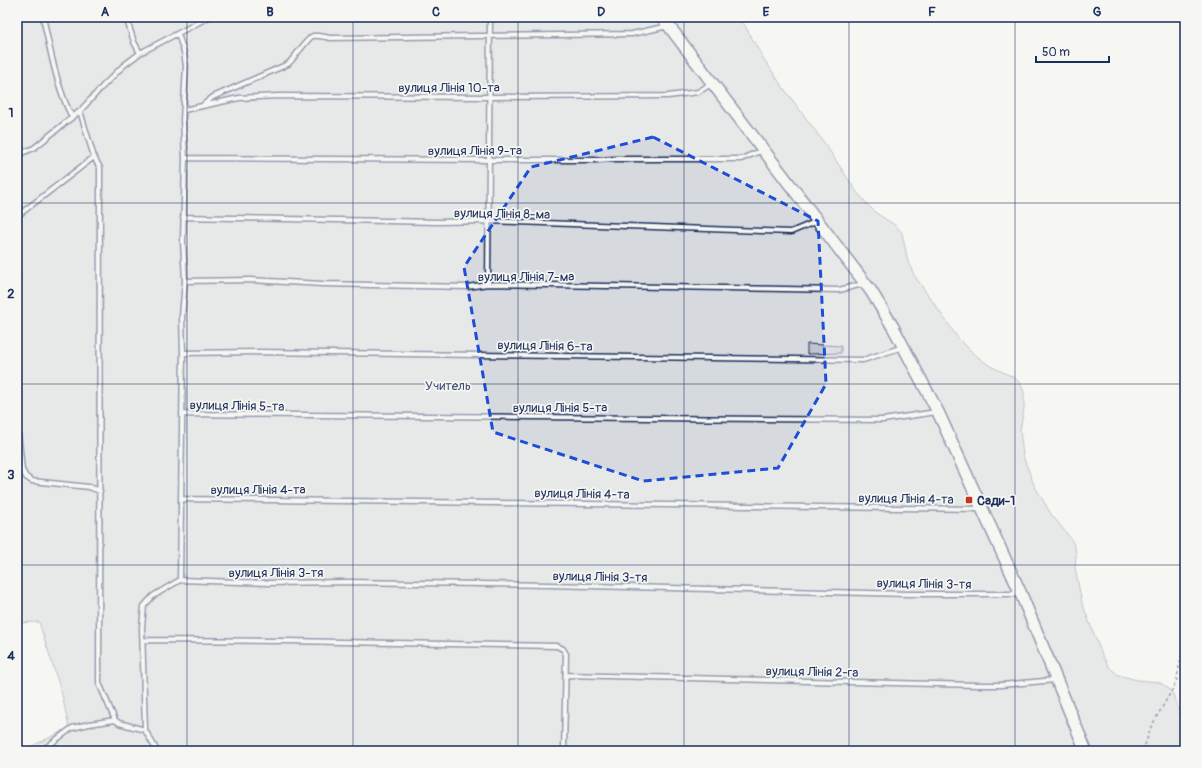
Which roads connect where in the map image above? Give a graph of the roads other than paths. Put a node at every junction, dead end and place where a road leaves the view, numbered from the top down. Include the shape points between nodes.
1 (43, 17) edge
2 (126, 17) edge
3 (209, 17) edge
4 (490, 17) edge
5 (665, 22) edge
6 (178, 34) junction
7 (490, 35) junction
8 (140, 53) junction
9 (712, 83) junction
10 (490, 97) junction
11 (202, 106) junction
12 (184, 110) junction
13 (80, 111) junction
14 (72, 117) junction
15 (763, 150) junction
16 (17, 155) edge
17 (94, 157) junction
18 (185, 158) junction
19 (489, 160) junction
20 (184, 217) junction
21 (17, 218) edge
22 (818, 221) junction
23 (489, 222) junction
24 (17, 272) edge
25 (185, 281) junction
26 (866, 283) junction
27 (488, 284) junction
28 (17, 305) edge
29 (904, 346) junction
30 (183, 353) junction
31 (17, 382) edge
32 (938, 412) junction
33 (182, 414) junction
34 (100, 491) junction
35 (181, 499) junction
36 (983, 509) junction
37 (180, 580) junction
38 (1021, 594) junction
39 (143, 640) junction
40 (566, 675) junction
41 (1057, 680) junction
42 (115, 720) junction
43 (145, 730) junction
44 (17, 750) edge
45 (157, 751) edge
46 (564, 751) edge
47 (1086, 751) edge

1 - 14 lane via 65,104
2 - 8 lane
3 - 6 lane
4 - 7 lane
5 - 7 lane via 632,34
5 - 9 main road
6 - 8 lane
6 - 12 lane via 186,66
7 - 10 lane
7 - 11 lane via 330,38 313,36 308,38 288,64 213,97
8 - 13 lane via 123,66
9 - 10 lane, вулиця Лінія 10-та via 698,92 668,96
9 - 15 main road
10 - 11 lane, вулиця Лінія 10-та via 278,96 239,98
10 - 19 lane
11 - 12 lane, вулиця Лінія 10-та
12 - 18 lane
13 - 14 lane
13 - 17 lane
14 - 16 lane via 34,148
15 - 19 lane, вулиця Лінія 9-та via 741,159
15 - 22 main road
17 - 21 lane
17 - 34 lane via 100,168
18 - 19 lane, вулиця Лінія 9-та
18 - 20 lane
19 - 23 lane
20 - 23 lane, вулиця Лінія 8-ма
20 - 25 lane
22 - 23 lane, вулиця Лінія 8-ма via 791,232
22 - 26 main road
23 - 27 lane
24 - 28 lane
25 - 27 lane, вулиця Лінія 7-ма via 250,280 467,287
25 - 30 lane via 182,316
26 - 27 lane, вулиця Лінія 7-ма via 839,290
26 - 29 main road
29 - 30 lane, вулиця Лінія 6-та via 863,360
29 - 32 main road
30 - 33 lane
31 - 34 lane via 18,432 22,470 26,477 32,481 89,487
32 - 33 lane, вулиця Лінія 5-та via 883,420
32 - 36 main road
33 - 35 lane
34 - 42 lane via 99,683
35 - 36 lane, вулиця Лінія 4-та
35 - 37 lane
36 - 38 main road
37 - 38 lane, вулиця Лінія 3-тя
37 - 39 lane via 152,596 144,606
38 - 41 main road
39 - 40 lane via 287,640 558,646 566,654
39 - 43 lane
40 - 41 lane, вулиця Лінія 2-га via 977,685
40 - 46 lane
41 - 47 main road
42 - 43 lane
42 - 44 lane via 72,728 45,748 32,751
43 - 45 lane

